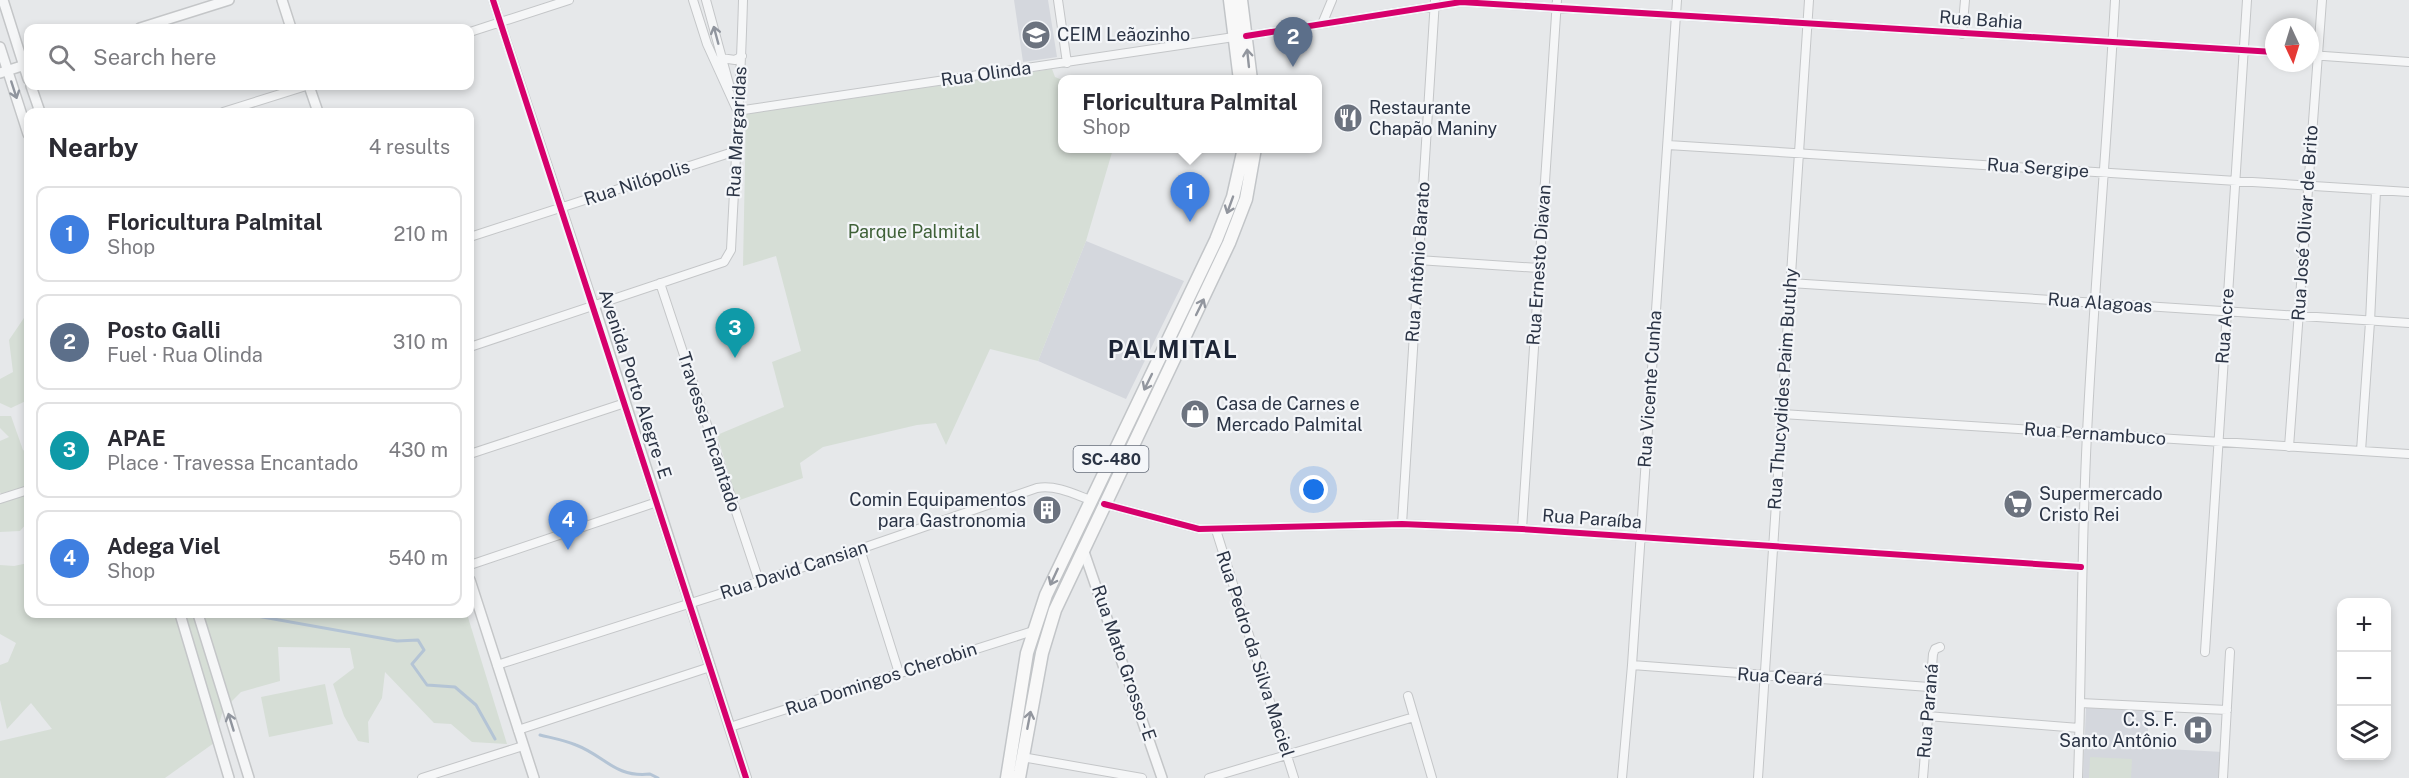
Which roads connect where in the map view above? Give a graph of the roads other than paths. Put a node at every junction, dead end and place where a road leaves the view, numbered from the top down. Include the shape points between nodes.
1 (3, 0) edge
2 (229, 0) edge
3 (282, 0) edge
4 (493, 0) edge
5 (569, 0) edge
6 (693, 0) edge
7 (706, 0) edge
8 (743, 0) edge
9 (1058, 0) edge
10 (1230, 0) edge
11 (1241, 0) edge
12 (1332, 0) edge
13 (1677, 0) edge
14 (1809, 0) edge
15 (1965, 0) edge
16 (2115, 0) edge
17 (2247, 0) edge
18 (2322, 0) edge
19 (1435, 4) edge
20 (1557, 4) edge
21 (1676, 15) junction
22 (2319, 21) edge
23 (500, 22) junction
24 (1807, 23) junction
25 (153, 24) edge
26 (290, 24) edge
27 (1322, 24) junction
28 (474, 31) edge
29 (1962, 34) junction
30 (1240, 37) junction
31 (2113, 43) junction
32 (0, 46) edge
33 (2245, 51) junction
34 (2265, 52) edge
35 (2319, 55) edge
36 (742, 56) junction
37 (722, 58) junction
38 (24, 59) edge
39 (2409, 62) edge
40 (1067, 63) junction
41 (24, 66) edge
42 (4, 72) edge
43 (2313, 72) edge
44 (1240, 75) edge
45 (1250, 75) edge
46 (32, 90) edge
47 (295, 90) edge
48 (310, 90) edge
49 (39, 108) edge
50 (236, 108) edge
51 (316, 108) edge
52 (737, 111) junction
53 (24, 124) edge
54 (1668, 146) junction
55 (736, 151) junction
56 (1243, 153) edge
57 (1254, 153) edge
58 (1799, 154) junction
59 (2104, 172) junction
60 (2236, 180) junction
61 (2308, 186) junction
62 (2376, 190) junction
63 (2409, 192) edge
64 (561, 207) junction
65 (474, 236) edge
66 (1418, 260) junction
67 (1539, 268) junction
68 (660, 283) junction
69 (1790, 283) junction
70 (2095, 302) junction
71 (594, 305) junction
72 (2225, 311) junction
73 (2299, 315) junction
74 (2370, 322) junction
75 (2409, 323) edge
76 (474, 346) edge
77 (625, 403) junction
78 (1782, 414) junction
79 (2087, 434) junction
80 (2217, 442) junction
81 (2289, 447) junction
82 (2361, 451) junction
83 (474, 453) edge
84 (2409, 454) edge
85 (24, 491) edge
86 (0, 499) edge
87 (1090, 500) junction
88 (657, 502) junction
89 (1104, 504) junction
90 (1402, 524) junction
91 (1522, 529) junction
92 (1216, 530) junction
93 (1641, 537) junction
94 (1071, 541) junction
95 (1773, 546) junction
96 (860, 549) junction
97 (1083, 549) junction
98 (474, 564) edge
99 (2081, 567) junction
100 (759, 581) junction
101 (474, 593) edge
102 (690, 603) junction
103 (181, 618) edge
104 (199, 618) edge
105 (1033, 631) junction
106 (1940, 646) dead end
107 (2205, 652) dead end
108 (2230, 652) dead end
109 (497, 665) junction
110 (1632, 665) junction
111 (710, 667) junction
112 (899, 673) junction
113 (1765, 676) junction
114 (1929, 687) junction
115 (1408, 696) dead end
116 (2080, 703) junction
117 (2227, 710) junction
118 (1927, 716) junction
119 (1414, 717) junction
120 (730, 727) junction
121 (2079, 728) junction
122 (518, 730) junction
123 (523, 746) junction
124 (1287, 754) junction
125 (1016, 756) junction
126 (229, 778) edge
127 (249, 778) edge
128 (422, 778) edge
129 (534, 778) edge
130 (747, 778) edge
131 (1007, 778) edge
132 (1019, 778) edge
133 (1142, 778) edge
134 (1162, 778) edge
135 (1209, 778) edge
136 (1294, 778) edge
137 (1431, 778) edge
138 (1622, 778) edge
139 (1758, 778) edge
140 (1923, 778) edge
141 (2078, 778) edge
142 (2223, 778) edge

1 - 38 street
2 - 25 street
3 - 26 street
4 - 23 street, Avenida Porto Alegre - E
5 - 23 street
6 - 52 street via 707,44
37 -> 7 street
8 - 36 street, Rua Margaridas
9 - 40 street
10 - 30 main road
11 - 30 main road
12 - 27 street
13 - 21 street, Rua Vicente Cunha
14 - 24 street, Rua Thucydides Paim Butuhy
15 - 29 street
16 - 31 street
17 - 33 street, Rua Acre
18 - 22 street, Rua José Olivar de Brito
19 - 20 street, Rua Bahia
19 - 27 street, Rua Olinda
19 - 66 street, Rua Antônio Barato
20 - 21 street, Rua Bahia
20 - 67 street, Rua Ernesto Diavan
21 - 24 street, Rua Bahia
21 - 54 street, Rua Vicente Cunha
23 - 28 street
23 - 64 street, Avenida Porto Alegre - E
24 - 29 street, Rua Bahia
24 - 58 street, Rua Thucydides Paim Butuhy
27 - 30 street, Rua Olinda
29 - 31 street, Rua Bahia
30 - 40 street, Rua Olinda
30 - 44 main road
45 -> 30 main road
31 - 33 street, Rua Bahia
31 - 59 street
32 - 42 street
33 - 34 street, Rua Bahia
33 - 60 street, Rua Acre
35 - 39 street
36 - 37 street via 735,60
36 - 52 street, Rua Margaridas
37 - 52 street
40 - 52 street, Rua Olinda
41 - 42 street
42 -> 53 street
43 - 61 street, Rua José Olivar de Brito
46 - 49 street
47 - 50 street
48 - 51 street
52 - 55 street, Rua Margaridas
54 - 58 street, Rua Sergipe
54 - 93 street, Rua Vicente Cunha
55 - 64 street, Rua Nilópolis
55 - 68 street, Rua Margaridas via 731,250 724,262
56 -> 87 main road, SC-480 via 1233,196 1216,240
89 -> 57 main road, SC-480 via 1229,243 1246,199
58 - 59 street, Rua Sergipe
58 - 69 street, Rua Thucydides Paim Butuhy
59 - 60 street, Rua Sergipe
59 - 70 street
60 - 61 street, Rua Sergipe
60 - 72 street, Rua Acre
61 - 62 street, Rua Sergipe
61 - 73 street, Rua José Olivar de Brito
62 - 63 street, Rua Sergipe
62 - 74 street
64 - 65 street, Rua Nilópolis
64 - 71 street, Avenida Porto Alegre - E
66 - 67 street
66 - 90 street, Rua Antônio Barato
67 - 91 street, Rua Ernesto Diavan
68 - 71 street
68 - 100 street, Travessa Encantado
69 - 70 street, Rua Alagoas
69 - 78 street, Rua Thucydides Paim Butuhy
70 - 72 street, Rua Alagoas
70 - 79 street
71 - 76 street
71 - 77 street, Avenida Porto Alegre - E
72 - 73 street, Rua Alagoas
72 - 80 street, Rua Acre
73 - 74 street, Rua Alagoas
73 - 81 street, Rua José Olivar de Brito
74 - 75 street, Rua Alagoas
74 - 82 street
77 - 83 street
77 - 88 street, Avenida Porto Alegre - E
78 - 79 street, Rua Pernambuco
78 - 95 street, Rua Thucydides Paim Butuhy
79 - 80 street, Rua Pernambuco
79 - 99 street
80 - 81 street, Rua Pernambuco
80 - 107 street, Rua Acre
81 - 82 street, Rua Pernambuco
82 - 84 street, Rua Pernambuco
85 - 86 street
87 - 94 main road, SC-480
87 - 96 street, Rua David Cansian via 1062,489 1037,488
88 - 98 street
88 - 102 street, Avenida Porto Alegre - E
89 - 92 street, Rua Paraíba
89 - 97 main road, SC-480
90 - 91 street, Rua Paraíba
90 - 92 street, Rua Paraíba
91 - 93 street, Rua Paraíba
92 - 124 street, Rua Pedro da Silva Maciel
93 - 95 street, Rua Paraíba
93 - 110 street, Rua Vicente Cunha
94 - 97 main road
94 -> 105 main road, SC-480
95 - 99 street, Rua Paraíba
95 - 113 street, Rua Thucydides Paim Butuhy
96 - 100 street, Rua David Cansian
96 - 112 street
125 -> 97 main road, SC-480 via 1046,637
97 - 134 street, Rua Mato Grosso - E
99 - 116 street
100 - 102 street, Rua David Cansian
101 - 109 street
102 - 109 street, Rua David Cansian
102 - 111 street, Avenida Porto Alegre - E
103 - 126 street
127 -> 104 street
105 - 112 street, Rua Domingos Cherobin
105 - 125 main road, SC-480
106 - 114 street, Rua Paraná via 1933,654
108 - 117 street
109 - 122 street
110 - 113 street, Rua Ceará
110 - 138 street, Rua Vicente Cunha
111 - 120 street, Avenida Porto Alegre - E
111 - 122 street
112 - 120 street, Rua Domingos Cherobin
113 - 114 street, Rua Ceará
113 - 139 street, Rua Thucydides Paim Butuhy
114 - 118 street, Rua Paraná
115 - 119 street
116 - 117 street
116 - 121 street
117 - 142 street
118 - 121 street
118 - 140 street, Rua Paraná
119 - 124 street
119 - 137 street
120 - 130 street, Avenida Porto Alegre - E
121 - 141 street
122 - 123 street
123 - 128 street
123 - 129 street
124 - 135 street
124 - 136 street, Rua Pedro da Silva Maciel
125 - 131 main road, SC-480
125 - 132 main road, SC-480
125 - 133 street

